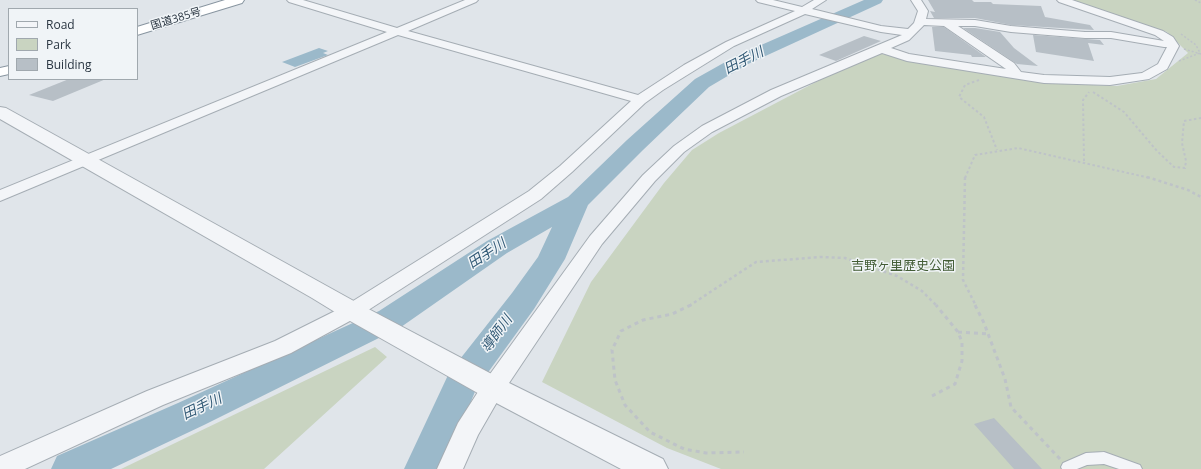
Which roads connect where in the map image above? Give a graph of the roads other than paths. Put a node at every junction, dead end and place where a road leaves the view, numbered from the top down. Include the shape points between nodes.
1 (238, 0) edge
2 (292, 0) edge
3 (473, 0) edge
4 (761, 0) edge
5 (821, 0) edge
6 (916, 0) edge
7 (1062, 0) edge
8 (803, 10) junction
9 (947, 23) junction
10 (915, 28) junction
11 (138, 31) edge
12 (397, 31) junction
13 (1172, 46) junction
14 (881, 49) junction
15 (1017, 75) junction
16 (640, 100) junction
17 (0, 112) edge
18 (87, 160) junction
19 (0, 196) edge
20 (352, 311) junction
21 (493, 388) junction
22 (0, 468) edge
23 (1069, 468) edge
24 (450, 469) edge
25 (652, 469) edge
26 (1135, 469) edge

1 - 11 highway, 国道385号
2 - 12 street
3 - 12 street
4 - 8 street
5 - 8 street
6 - 10 street via 923,12
7 - 13 street via 1159,33 1169,39
8 - 10 street via 881,29
8 - 16 street via 723,48
9 - 10 street via 921,22
9 - 13 street via 975,23 1011,29 1111,35
9 - 15 street via 1010,66
10 - 14 street via 905,38
12 - 16 street
12 - 18 street
13 - 15 street via 1163,66 1145,76 1110,81 1071,81
14 - 15 street via 907,57
14 - 21 street via 776,93 707,129 679,149 649,178 596,240
16 - 20 street via 535,195
17 - 18 street
18 - 19 street
18 - 20 street
20 - 21 street
20 - 22 street via 283,347 156,398
21 - 24 street via 467,430
21 - 25 street
23 - 26 lane via 1086,459 1104,458

